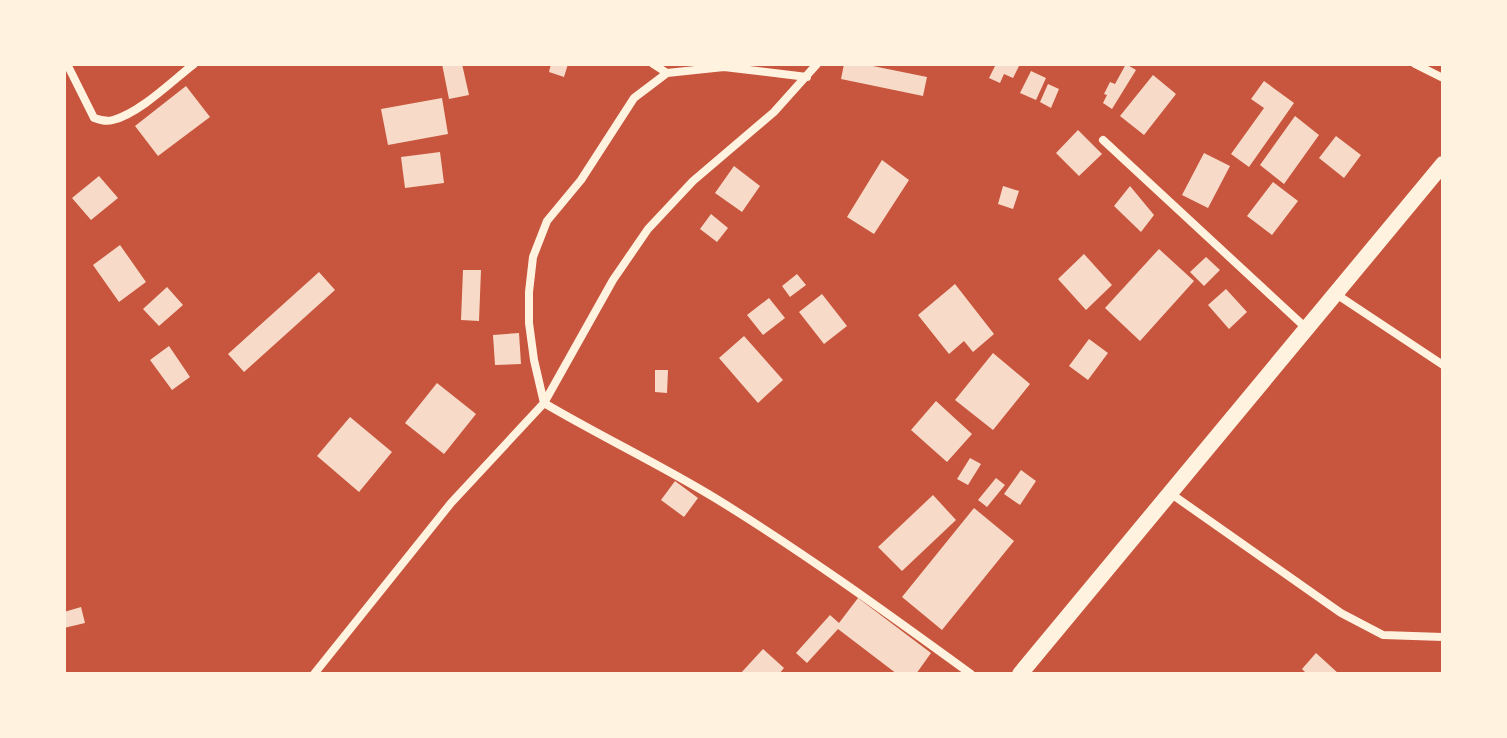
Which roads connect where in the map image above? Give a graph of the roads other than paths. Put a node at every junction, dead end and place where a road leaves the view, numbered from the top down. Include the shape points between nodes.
1 (67, 64) edge
2 (194, 64) edge
3 (653, 64) edge
4 (817, 64) edge
5 (1415, 64) edge
6 (667, 73) junction
7 (807, 77) junction
8 (1443, 78) edge
9 (1103, 140) dead end
10 (1443, 164) edge
11 (1335, 293) junction
12 (1306, 328) junction
13 (1443, 365) edge
14 (544, 403) junction
15 (1169, 492) junction
16 (1443, 637) edge
17 (314, 674) edge
18 (971, 674) edge
19 (1020, 674) edge

1 - 2 street via 94,118 104,121 139,106
3 - 6 street
4 - 7 street
5 - 8 street
6 - 7 street via 724,67
6 - 14 street via 634,98 581,180 547,221 533,257 529,323
7 - 14 street via 648,229
9 - 12 street
10 - 11 main road
11 - 12 main road
11 - 13 street
12 - 15 main road
14 - 17 street via 451,503
14 - 18 street via 775,535
15 - 16 street via 1341,613 1383,635
15 - 19 main road

